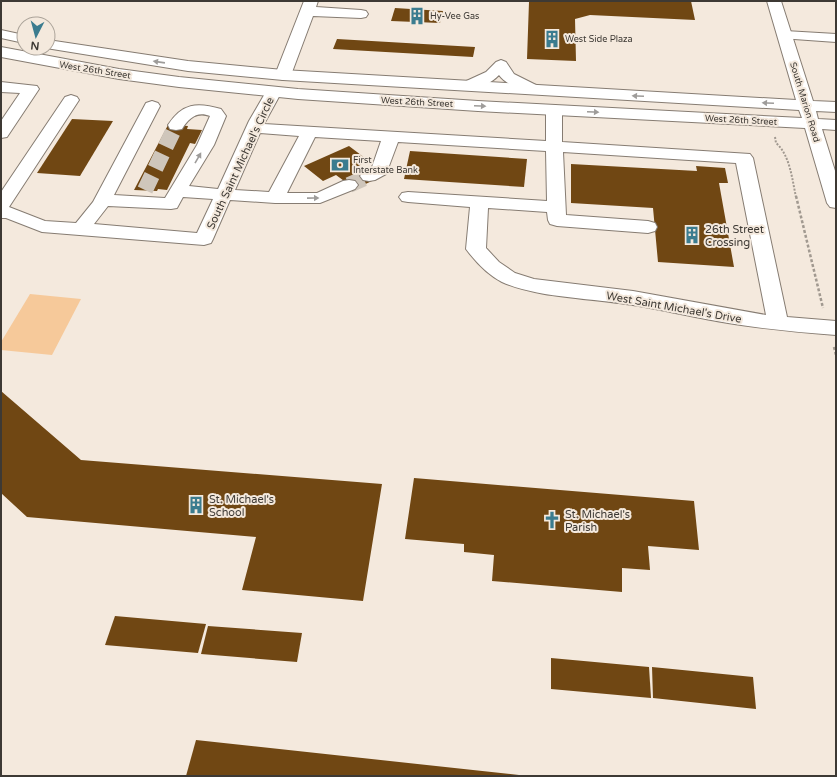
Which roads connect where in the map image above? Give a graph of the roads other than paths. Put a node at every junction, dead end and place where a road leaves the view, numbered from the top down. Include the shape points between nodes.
1 (774, 1) edge
2 (309, 6) edge
3 (361, 14) dead end
4 (1, 34) edge
5 (785, 35) junction
6 (16, 37) edge
7 (836, 38) edge
8 (56, 45) edge
9 (1, 52) edge
10 (32, 58) junction
11 (283, 75) junction
12 (468, 86) junction
13 (1, 87) edge
14 (534, 90) junction
15 (550, 91) junction
16 (273, 93) junction
17 (72, 100) dead end
18 (152, 106) dead end
19 (806, 106) junction
20 (836, 107) edge
21 (554, 110) junction
22 (7, 116) edge
23 (812, 124) junction
24 (176, 125) tunnel mouth
25 (836, 125) edge
26 (254, 128) junction
27 (1, 132) edge
28 (309, 132) junction
29 (391, 137) junction
30 (554, 148) junction
31 (369, 176) tunnel mouth
32 (349, 185) tunnel mouth
33 (177, 191) junction
34 (224, 194) junction
35 (275, 198) junction
36 (408, 198) dead end
37 (102, 200) junction
38 (479, 202) junction
39 (836, 203) edge
40 (1, 206) edge
41 (557, 207) junction
42 (1, 212) edge
43 (648, 227) dead end
44 (81, 229) junction
45 (778, 324) junction
46 (832, 327) edge

1 - 5 main road, South Marion Road
2 - 3 main road
2 - 11 main road
4 - 6 main road
5 - 7 main road
5 - 19 main road, South Marion Road
11 -> 8 main road, West 26th Street via 188,66
9 - 10 main road, West 26th Street
10 - 11 main road via 238,82 271,81
10 - 16 main road, West 26th Street via 162,80
11 - 12 main road, West 26th Street
12 - 14 main road, West 26th Street
12 - 14 main road via 491,75 501,65 508,77
13 - 22 main road via 31,89
14 - 15 main road, West 26th Street
15 - 16 main road via 457,94 297,86
19 -> 15 main road, West 26th Street
16 -> 21 main road, West 26th Street
16 - 26 main road, South Saint Michael's Circle
17 - 40 main road
18 - 37 main road
19 - 20 main road, West 26th Street
19 - 23 main road, South Marion Road
21 -> 23 main road, West 26th Street
21 - 30 main road
22 - 27 main road
23 - 25 main road, West 26th Street
23 - 39 main road, South Marion Road
33 -> 24 main road via 198,159 218,116 215,112 196,109 187,112
26 - 28 main road
26 - 34 main road, South Saint Michael's Circle
28 - 29 main road
28 - 35 main road
29 - 30 main road
29 - 31 main road via 380,170
30 - 41 main road
30 - 45 main road via 744,158
35 -> 32 main road via 320,198
33 - 34 main road
33 - 37 main road via 170,204 140,196
34 - 35 main road
34 - 44 main road, South Saint Michael's Circle via 204,239
36 - 38 main road
37 - 44 main road
38 - 41 main road
38 - 45 main road, West Saint Michael's Drive via 476,249 492,266 508,277 532,285 633,298
41 - 43 main road via 557,220
42 - 44 main road, South Saint Michael's Circle via 42,226
45 - 46 main road, West Saint Michael's Drive

